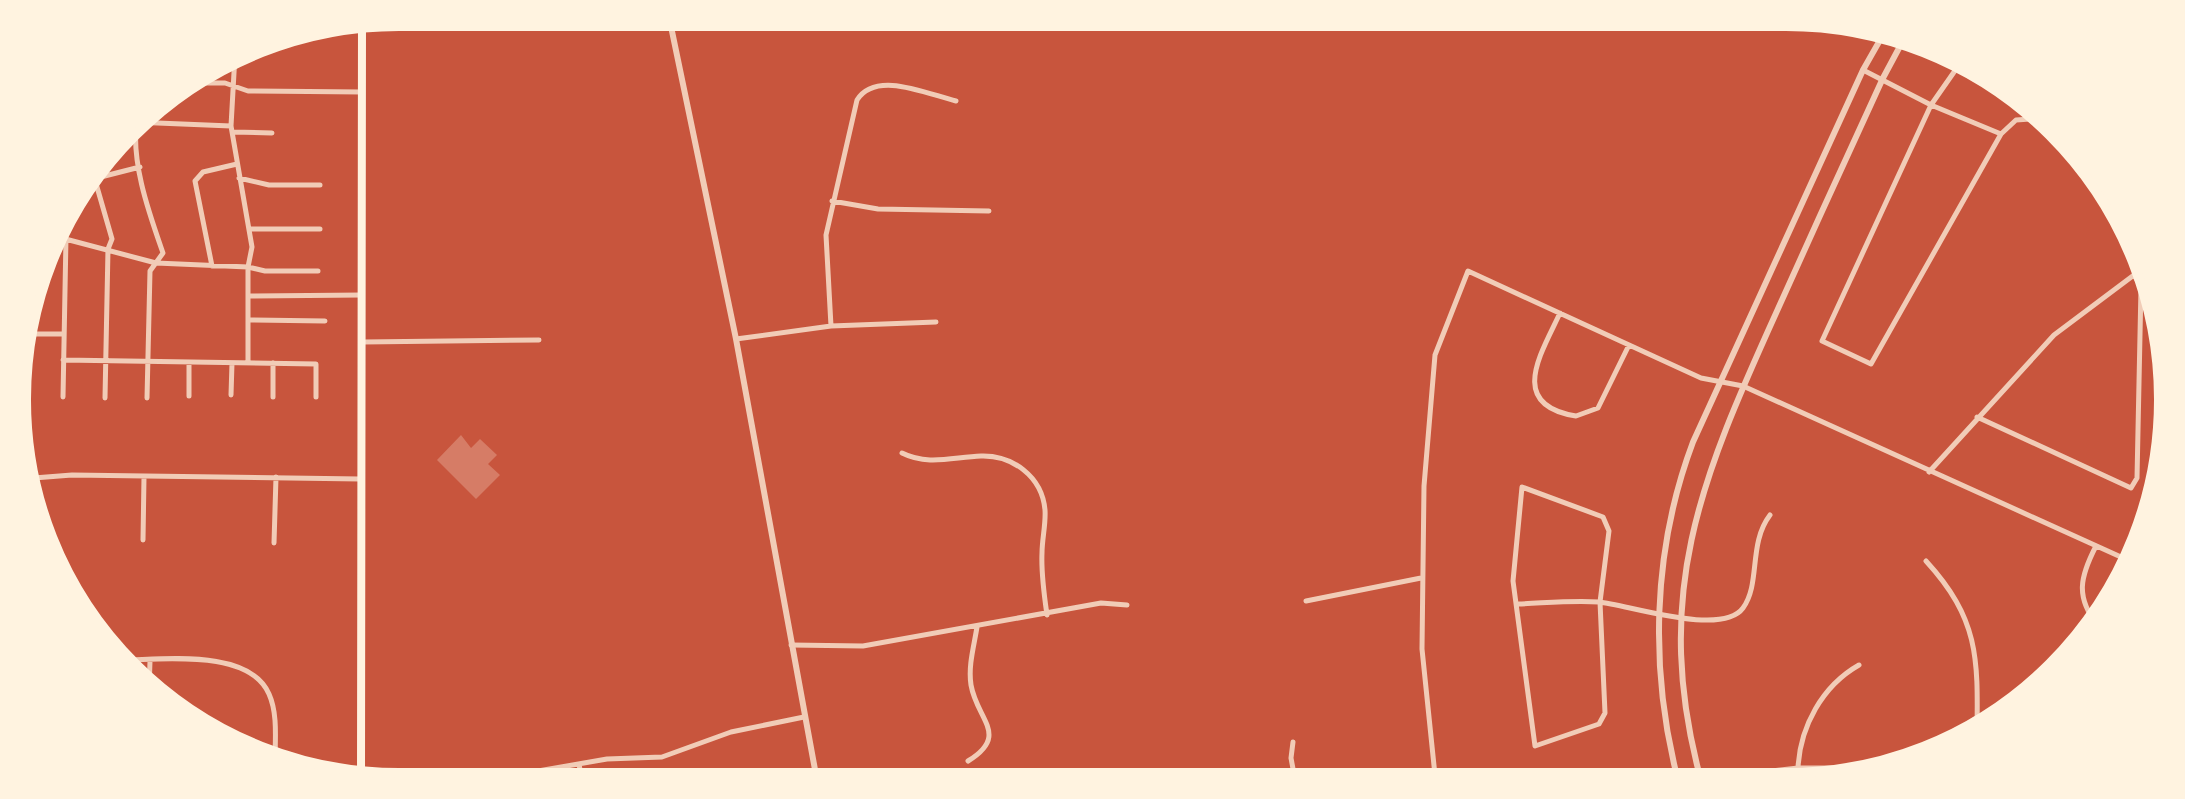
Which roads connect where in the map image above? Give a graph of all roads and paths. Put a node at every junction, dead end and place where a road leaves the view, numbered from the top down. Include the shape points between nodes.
1 (671, 26) edge
2 (380, 27) edge
3 (362, 30) joint
4 (1881, 39) edge
5 (1901, 45) edge
6 (235, 65) edge
7 (1957, 68) edge
8 (1863, 70) junction
9 (1883, 78) junction
10 (202, 83) edge
11 (234, 87) junction
12 (363, 92) junction
13 (956, 101) dead end
14 (1931, 105) junction
15 (2032, 119) edge
16 (149, 122) edge
17 (232, 129) junction
18 (272, 133) dead end
19 (136, 134) edge
20 (2001, 134) junction
21 (237, 164) junction
22 (140, 167) junction
23 (239, 178) junction
24 (98, 179) edge
25 (96, 182) edge
26 (320, 185) dead end
27 (832, 201) junction
28 (989, 211) dead end
29 (250, 229) junction
30 (320, 229) dead end
31 (66, 237) joint
32 (108, 249) junction
33 (156, 263) junction
34 (212, 266) junction
35 (248, 267) junction
36 (318, 271) dead end
37 (363, 295) junction
38 (248, 296) junction
39 (1560, 313) junction
40 (248, 320) junction
41 (325, 321) dead end
42 (936, 322) dead end
43 (831, 326) junction
44 (32, 334) edge
45 (64, 334) junction
46 (736, 339) junction
47 (539, 340) dead end
48 (363, 342) junction
49 (1629, 345) junction
50 (63, 360) junction
51 (106, 361) junction
52 (148, 361) junction
53 (189, 362) junction
54 (232, 363) junction
55 (248, 363) junction
56 (273, 363) junction
57 (1722, 380) junction
58 (1743, 386) junction
59 (231, 395) dead end
60 (189, 396) dead end
61 (63, 397) dead end
62 (273, 397) dead end
63 (316, 397) dead end
64 (105, 398) dead end
65 (147, 398) dead end
66 (1977, 417) junction
67 (902, 453) dead end
68 (1928, 472) junction
69 (34, 477) edge
70 (144, 477) junction
71 (276, 477) junction
72 (360, 479) junction
73 (1770, 515) dead end
74 (143, 540) dead end
75 (274, 543) dead end
76 (2096, 546) junction
77 (2123, 558) edge
78 (1926, 561) dead end
79 (1421, 578) junction
80 (1306, 601) dead end
81 (1600, 602) junction
82 (1518, 604) junction
83 (1127, 605) dead end
84 (1659, 614) junction
85 (2091, 614) edge
86 (1047, 615) junction
87 (1681, 617) junction
88 (977, 627) junction
89 (791, 645) junction
90 (131, 660) edge
91 (150, 660) junction
92 (1859, 665) dead end
93 (149, 677) edge
94 (804, 717) junction
95 (1977, 720) edge
96 (1293, 742) dead end
97 (275, 751) edge
98 (968, 761) dead end
99 (579, 764) junction
100 (1798, 768) junction
101 (1846, 768) edge
102 (361, 771) edge
103 (463, 771) dead end
104 (489, 773) edge
105 (527, 773) edge
106 (581, 773) edge
107 (815, 773) edge
108 (1294, 773) edge
109 (1435, 773) edge
110 (1676, 773) edge
111 (1699, 773) edge
112 (1763, 773) edge

1 - 46 street
2 - 3 street
3 - 12 main road
4 - 8 street
5 - 9 street
6 - 11 street
7 - 14 street
8 - 9 street
8 - 57 street
9 - 14 street
9 - 58 street
10 - 11 street
11 - 12 street
11 - 17 street
12 - 37 main road
13 - 27 street via 871,85 854,107
14 - 20 street
14 - 20 street via 1822,341 1871,364
15 - 20 street via 2016,120
16 - 17 street
17 - 18 street
17 - 21 street
19 - 22 street
21 - 23 street
21 - 34 street via 203,172 195,181
22 - 24 street
22 - 33 street via 163,253
23 - 26 street via 269,185
23 - 29 street
25 - 32 street via 112,239
27 - 28 street via 878,209
27 - 43 street via 826,250
29 - 30 street
29 - 35 street
31 - 32 street
31 - 45 street
32 - 33 street
32 - 51 street
33 - 34 street
33 - 52 street via 150,271
34 - 35 street
35 - 36 street
35 - 38 street
37 - 38 street
37 - 48 main road
38 - 40 street
39 - 49 street
39 - 49 street via 1534,380 1538,398 1551,408 1576,416 1598,408
39 - 79 street via 1468,271 1445,323 1432,371
40 - 41 street
40 - 55 street
42 - 43 street
43 - 46 street
44 - 45 street
45 - 50 street
46 - 89 street
47 - 48 street
48 - 72 main road
49 - 57 street via 1701,378
50 - 51 street
50 - 61 street
51 - 52 street
51 - 64 street
52 - 53 street
52 - 65 street
53 - 54 street
53 - 60 street
54 - 55 street
54 - 59 street
55 - 56 street
56 - 62 street
56 - 63 street via 316,364
57 - 58 street
57 - 84 street via 1679,484 1663,561
58 - 68 street
58 - 87 street via 1696,513
66 - 66 street via 2054,335 2134,275 2141,287 2137,478 2131,488
66 - 68 street
67 - 86 street via 925,461 998,457 1011,460 1031,478 1045,511
68 - 76 street
69 - 70 street
70 - 71 street
70 - 74 street
71 - 72 street
71 - 75 street
72 - 102 main road
73 - 87 street via 1755,543 1744,607 1720,619
76 - 77 street
76 - 85 street via 2080,582
78 - 95 street via 1954,591 1972,637
79 - 80 street
79 - 109 street via 1422,649
81 - 82 street
81 - 82 street via 1609,531 1603,517 1522,487 1513,581
81 - 82 street via 1605,713 1599,724 1535,746
81 - 84 street
83 - 86 street via 1101,603
84 - 87 street
84 - 110 street via 1661,697
86 - 88 street
87 - 111 street via 1685,700
88 - 89 street via 863,646
88 - 98 street via 971,680 990,738 986,750
89 - 94 street
90 - 91 street
91 - 93 street
91 - 97 street via 224,662 246,669 261,680 274,710
92 - 100 street via 1841,677 1806,724
94 - 99 street via 731,732 662,757
94 - 107 street
96 - 108 street
99 - 105 street
99 - 106 street
100 - 101 street
100 - 112 street
103 - 104 street

